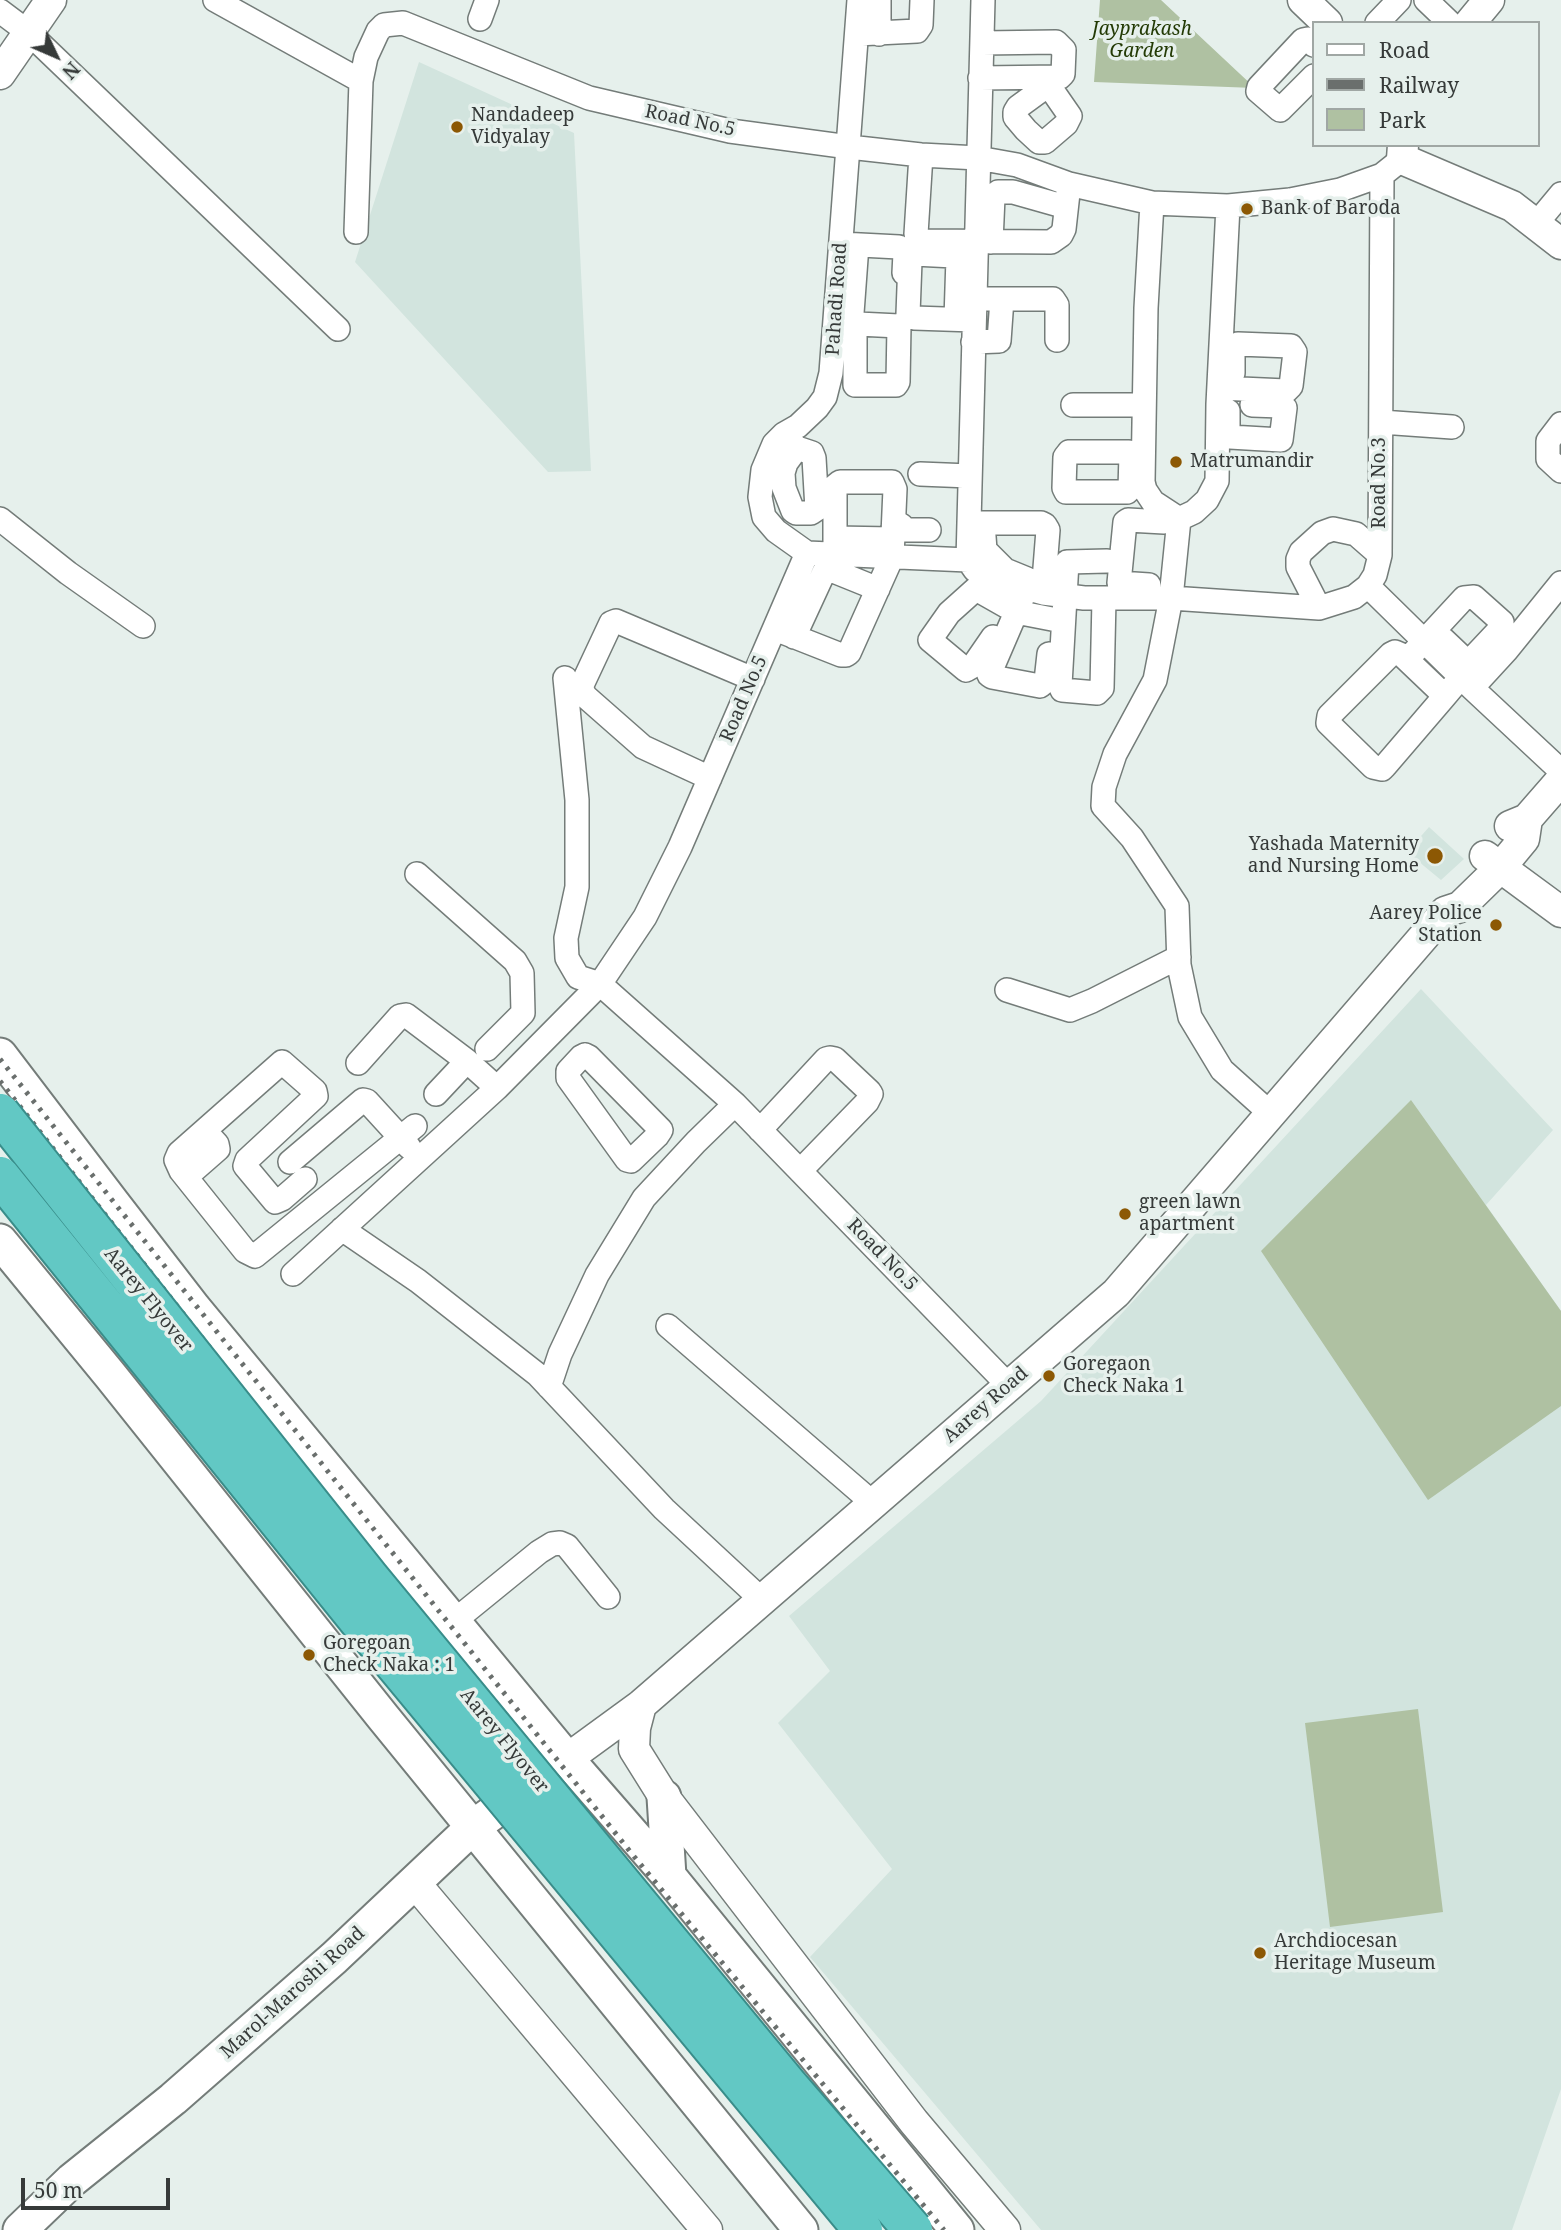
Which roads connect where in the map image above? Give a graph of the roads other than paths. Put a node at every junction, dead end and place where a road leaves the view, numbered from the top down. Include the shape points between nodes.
1 (51, 0) edge
2 (215, 0) edge
3 (859, 0) edge
4 (879, 0) edge
5 (922, 0) edge
6 (983, 0) edge
7 (1303, 0) edge
8 (1399, 0) edge
9 (1426, 0) edge
10 (1489, 0) edge
11 (0, 11) edge
12 (1325, 21) edge
13 (1379, 21) edge
14 (1448, 21) edge
15 (1472, 21) edge
16 (29, 32) junction
17 (868, 34) junction
18 (990, 43) junction
19 (1312, 43) edge
20 (0, 74) edge
21 (989, 78) junction
22 (1312, 78) edge
23 (361, 81) junction
24 (1026, 130) dead end
25 (849, 147) junction
26 (978, 158) junction
27 (1395, 160) edge
28 (921, 161) junction
29 (1017, 165) junction
30 (1069, 184) junction
31 (970, 192) junction
32 (1013, 192) junction
33 (1561, 194) edge
34 (1152, 203) junction
35 (1228, 206) junction
36 (1066, 207) junction
37 (1536, 224) junction
38 (356, 232) dead end
39 (976, 242) junction
40 (1561, 244) edge
41 (849, 245) junction
42 (1002, 299) junction
43 (968, 310) junction
44 (844, 312) junction
45 (338, 329) dead end
46 (844, 338) junction
47 (1057, 340) dead end
48 (1227, 357) junction
49 (831, 373) junction
50 (854, 373) junction
51 (1224, 396) junction
52 (1073, 405) dead end
53 (1135, 405) junction
54 (1381, 422) junction
55 (1561, 424) edge
56 (1452, 427) dead end
57 (1073, 442) dead end
58 (1136, 450) junction
59 (1225, 454) junction
60 (1290, 454) dead end
61 (1561, 471) edge
62 (920, 474) dead end
63 (970, 476) junction
64 (1137, 482) junction
65 (1169, 517) junction
66 (0, 519) edge
67 (976, 523) junction
68 (907, 540) junction
69 (807, 553) junction
70 (834, 554) junction
71 (968, 560) junction
72 (1107, 561) dead end
73 (1373, 566) junction
74 (1561, 583) edge
75 (877, 590) junction
76 (1047, 598) junction
77 (1171, 598) junction
78 (1316, 601) junction
79 (143, 626) dead end
80 (785, 633) junction
81 (1429, 636) junction
82 (1499, 645) junction
83 (1407, 659) junction
84 (565, 678) dead end
85 (753, 679) junction
86 (1466, 683) junction
87 (1445, 696) junction
88 (1561, 771) edge
89 (710, 778) junction
90 (1561, 780) edge
91 (1492, 861) junction
92 (417, 874) dead end
93 (1561, 912) edge
94 (1179, 957) junction
95 (600, 984) junction
96 (1007, 990) dead end
97 (523, 1013) junction
98 (551, 1033) junction
99 (487, 1049) dead end
100 (0, 1055) edge
101 (581, 1057) junction
102 (467, 1061) junction
103 (358, 1063) dead end
104 (497, 1088) junction
105 (436, 1094) dead end
106 (735, 1104) junction
107 (0, 1113) edge
108 (1269, 1114) junction
109 (764, 1125) junction
110 (407, 1132) junction
111 (657, 1136) junction
112 (269, 1140) junction
113 (420, 1160) junction
114 (680, 1160) junction
115 (290, 1162) junction
116 (806, 1166) junction
117 (0, 1176) edge
118 (306, 1180) junction
119 (324, 1200) junction
120 (344, 1227) junction
121 (0, 1241) edge
122 (293, 1274) dead end
123 (194, 1308) junction
124 (668, 1326) dead end
125 (110, 1375) junction
126 (1008, 1385) junction
127 (549, 1387) junction
128 (874, 1504) junction
129 (608, 1597) dead end
130 (761, 1599) junction
131 (453, 1622) junction
132 (641, 1705) junction
133 (567, 1759) junction
134 (664, 1797) junction
135 (473, 1827) junction
136 (669, 1876) junction
137 (415, 1883) junction
138 (20, 2230) edge
139 (708, 2230) edge
140 (801, 2230) edge
141 (863, 2230) edge
142 (913, 2230) edge
143 (957, 2230) edge
144 (1005, 2230) edge

1 - 16 street
2 - 23 street
3 - 17 street, Pahadi Road
4 - 17 street
5 - 17 street via 917,31
6 - 18 street
7 - 12 street
8 - 13 street
9 - 14 street
10 - 15 street
11 - 16 street
16 - 20 street
16 - 45 street
17 - 25 street, Pahadi Road
18 - 21 street
18 - 21 street via 1056,42 1064,50 1060,77
19 - 22 street via 1303,40 1258,91 1280,110
21 - 26 street
23 - 25 street, Road No.5 via 378,31 393,22 403,23 589,98 730,131
23 - 38 street
24 - 29 street
25 - 28 street, Road No.5
25 - 41 street, Pahadi Road
26 - 28 street, Road No.5
26 - 29 street, Road No.5
26 - 31 street
27 - 35 street, Road No.5 via 1340,190
27 - 37 street via 1512,206
27 - 54 street, Road No.3
28 - 31 street via 958,168
28 - 39 street via 916,234 925,241
29 - 30 street, Road No.5
29 - 32 street
30 - 34 street, Road No.5
30 - 36 street
31 - 39 street
32 - 36 street
32 - 39 street via 998,192 993,197
33 - 37 street
34 - 35 street, Road No.5
34 - 53 street
35 - 48 street
36 - 39 street via 1064,229 1051,242
37 - 40 street
39 - 43 street
41 - 44 street, Pahadi Road
41 - 44 street via 903,250 901,310 896,316
42 - 43 street
42 - 43 street via 999,341
42 - 47 street via 1053,299
43 - 63 street
44 - 46 street, Pahadi Road
46 - 49 street, Pahadi Road
46 - 50 street
46 - 50 street via 858,324 896,324 900,328 897,385 856,386
48 - 51 street
48 - 51 street via 1238,344 1291,346 1295,352 1286,391
49 - 50 street
49 - 69 street, Pahadi Road via 825,397 798,426 791,441 774,444 763,470 760,497 764,517
51 - 59 street
52 - 53 street
53 - 58 street
54 - 56 street
54 - 73 street, Road No.3
55 - 61 street via 1548,441 1548,459
57 - 58 street
58 - 64 street
58 - 64 street via 1069,452 1064,488 1068,492 1127,492
59 - 60 street
59 - 65 street via 1207,500 1194,512
62 - 63 street
63 - 67 street
64 - 65 street
65 - 76 street via 1128,520
65 - 76 street via 1158,583
65 - 77 street
66 - 79 street
67 - 71 street
67 - 76 street via 993,559 1016,576 1032,581
67 - 76 street via 1045,524
68 - 70 street
68 - 70 street via 892,482 837,483
68 - 71 street
68 - 75 street
69 - 70 street
69 - 80 street, Road No.5
70 - 75 street
70 - 80 street
71 - 76 street via 975,570
72 - 76 street via 1067,562
73 - 78 street via 1345,601
73 - 78 street via 1356,534 1333,529 1322,533 1298,559
73 - 81 street
74 - 82 street
75 - 80 street via 846,655
76 - 77 street
77 - 78 street
77 - 94 street via 1156,680 1115,754 1103,806 1132,838 1177,906
80 - 85 street, Road No.5
81 - 82 street via 1467,661
81 - 82 street via 1460,602 1474,597 1502,622
81 - 83 street
81 - 86 street
82 - 86 street
83 - 87 street
83 - 87 street via 1399,652 1391,654 1329,716 1332,728 1373,767 1381,769
84 - 95 street, Road No.5 via 577,800 577,887 566,937 567,958 578,977
85 - 89 street, Road No.5
85 - 89 street via 616,621 581,687 585,696 643,747
86 - 87 street
86 - 88 street
89 - 95 street, Road No.5 via 645,917
90 - 91 street, Aarey Road via 1527,819 1524,839
91 - 93 street
91 - 108 street, Aarey Road via 1460,907 1445,912
92 - 97 street via 515,961 522,973
94 - 96 street via 1070,1010
94 - 108 street via 1190,1017 1222,1070
95 - 98 street, Road No.5
95 - 106 street, Road No.5
97 - 98 street
97 - 99 street
98 - 101 street
98 - 104 street, Road No.5
100 - 123 main road
101 - 111 street via 589,1057 660,1128
101 - 111 street via 568,1071 568,1078 627,1160
102 - 103 street via 406,1015 400,1016
102 - 104 street
102 - 105 street
104 - 113 street, Road No.5
106 - 109 street, Road No.5
106 - 114 street
107 - 142 highway, Aarey Flyover, bridge via 369,1577
108 - 126 street, Aarey Road via 1116,1293
109 - 116 street, Road No.5
109 - 116 street via 826,1059 835,1059 869,1091 867,1102
110 - 113 street
110 - 115 street via 363,1100
110 - 119 street
111 - 114 street
112 - 115 street
112 - 118 street via 245,1166 272,1200 278,1202
112 - 119 street via 316,1097 282,1062 179,1153 177,1166 245,1251 255,1256
113 - 120 street, Road No.5
114 - 127 street via 644,1198 597,1275
115 - 118 street
116 - 126 street, Road No.5
117 - 141 highway, Aarey Flyover, bridge via 363,1626
118 - 119 street
119 - 120 street
120 - 122 street, Road No.5
120 - 127 street via 418,1280
121 - 125 main road
123 - 125 main road
123 - 131 main road
124 - 128 street
125 - 135 main road
126 - 128 street, Aarey Road
127 - 130 street via 664,1509
128 - 130 street, Aarey Road
129 - 131 street via 567,1546 552,1544
130 - 132 street, Aarey Road
131 - 133 main road
132 - 133 street, Aarey Road
132 - 134 street via 634,1749
133 - 135 main road, Marol-Maroshi Road
133 - 136 main road
134 - 136 main road
134 - 144 street via 914,2122
135 - 137 main road, Marol-Maroshi Road
135 - 140 main road
136 - 143 main road
137 - 138 main road, Marol-Maroshi Road
137 - 139 street

